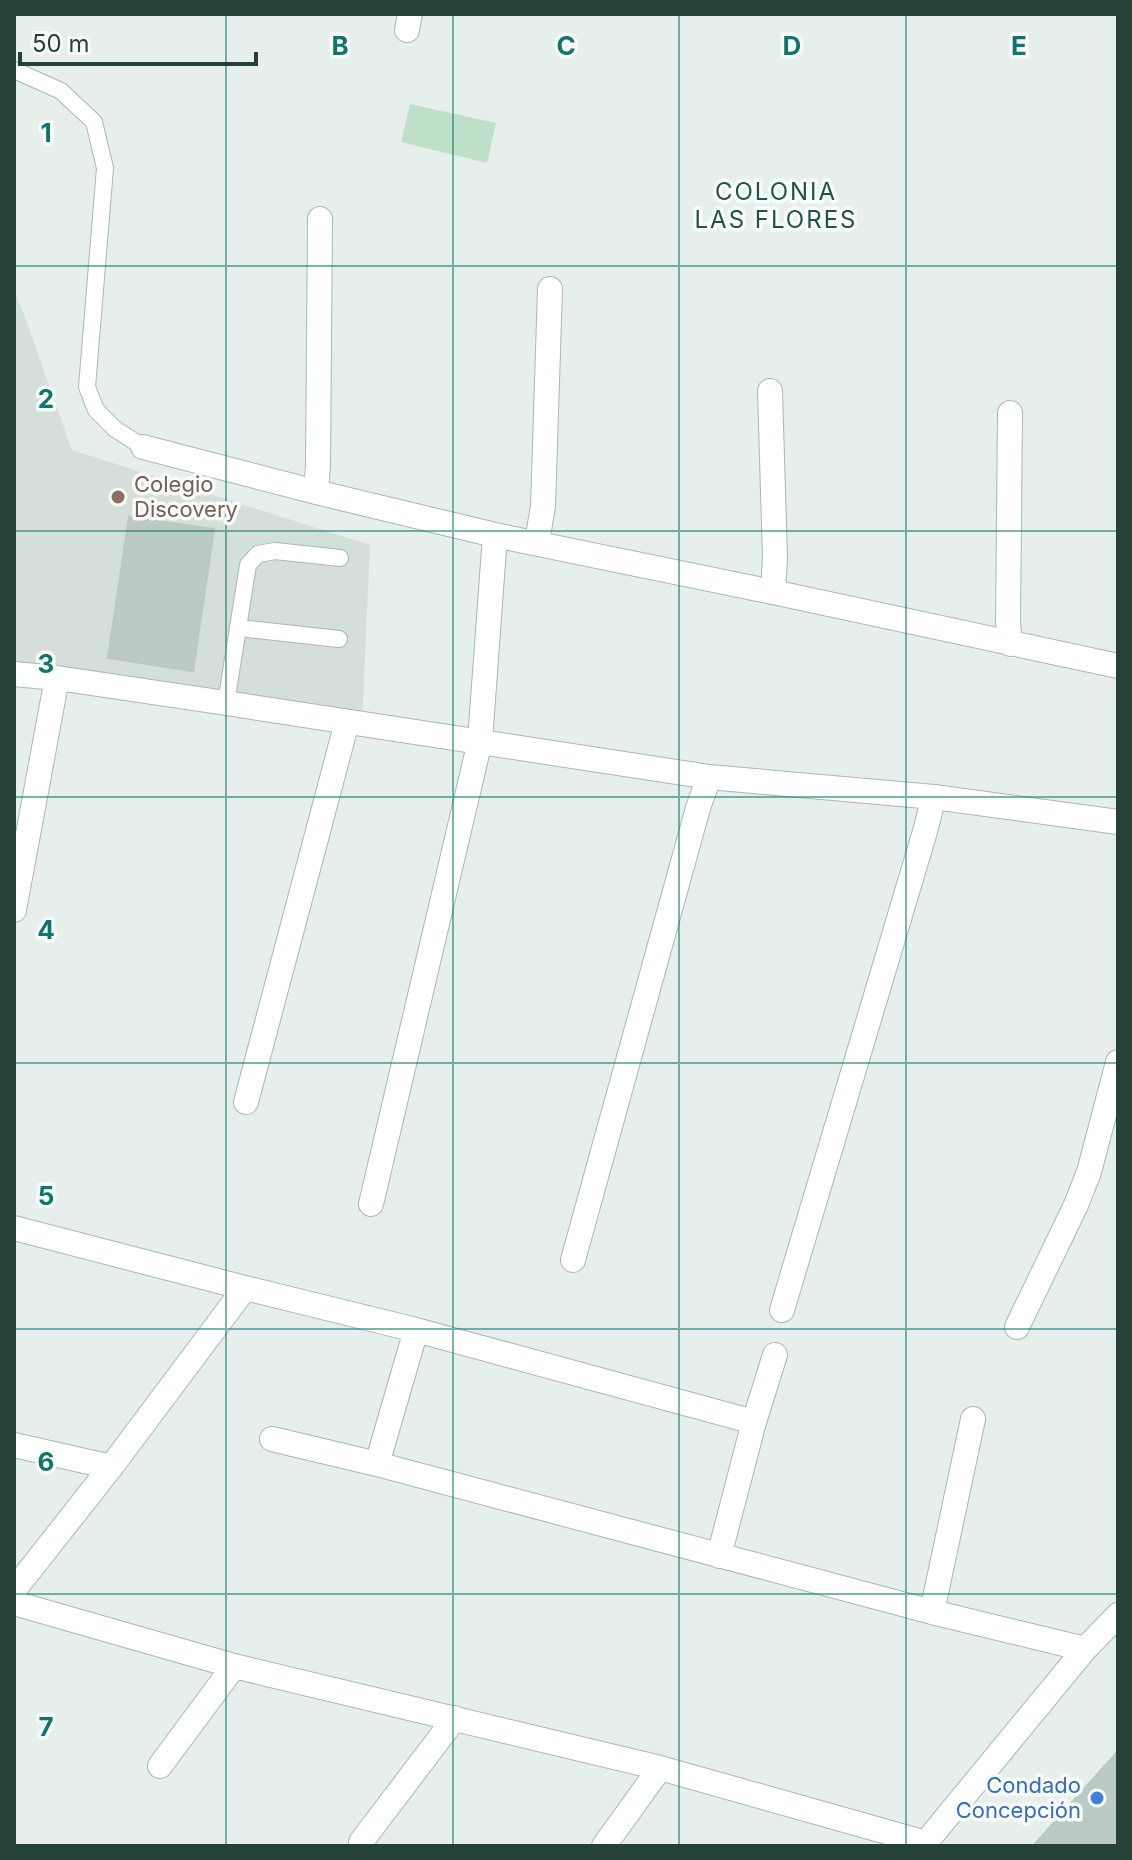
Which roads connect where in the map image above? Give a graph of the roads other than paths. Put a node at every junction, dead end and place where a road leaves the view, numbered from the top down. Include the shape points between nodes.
1 (14, 70) edge
2 (320, 219) dead end
3 (550, 289) dead end
4 (770, 391) dead end
5 (1010, 413) dead end
6 (143, 447) joint
7 (316, 492) junction
8 (495, 535) junction
9 (537, 542) junction
10 (340, 558) dead end
11 (773, 592) junction
12 (239, 628) junction
13 (339, 639) dead end
14 (1010, 644) junction
15 (1118, 666) edge
16 (14, 674) edge
17 (57, 678) junction
18 (226, 703) junction
19 (347, 722) junction
20 (480, 741) junction
21 (709, 777) junction
22 (934, 797) junction
23 (1118, 822) edge
24 (14, 910) edge
25 (1118, 1062) edge
26 (246, 1102) dead end
27 (371, 1204) dead end
28 (14, 1228) edge
29 (573, 1260) dead end
30 (245, 1288) junction
31 (782, 1310) dead end
32 (1017, 1327) dead end
33 (416, 1330) junction
34 (775, 1355) dead end
35 (973, 1419) dead end
36 (754, 1422) junction
37 (272, 1439) dead end
38 (14, 1445) edge
39 (377, 1464) junction
40 (111, 1467) junction
41 (719, 1556) junction
42 (14, 1590) edge
43 (14, 1603) edge
44 (932, 1612) junction
45 (1118, 1615) edge
46 (1085, 1649) junction
47 (234, 1666) junction
48 (455, 1718) junction
49 (160, 1766) dead end
50 (660, 1768) junction
51 (361, 1842) dead end
52 (925, 1844) edge
53 (604, 1846) edge

1 - 6 lane via 61,91 94,122 105,168 87,387 96,410
2 - 7 street
3 - 9 street via 543,506
4 - 11 street
5 - 14 street
6 - 7 street
7 - 8 street
8 - 9 street
8 - 20 street
9 - 11 street
10 - 12 lane via 258,554 248,565
11 - 14 street
12 - 13 lane
12 - 18 lane
14 - 15 street
16 - 17 street
17 - 18 street
17 - 24 street
18 - 19 street
19 - 20 street
19 - 26 street
20 - 21 street
20 - 27 street
21 - 22 street
21 - 29 street
22 - 23 street
22 - 31 street
25 - 32 street via 1089,1172
28 - 30 street
30 - 33 street
30 - 40 street
33 - 36 street
33 - 39 street
34 - 36 street
35 - 44 street
36 - 41 street
37 - 39 street
38 - 40 street
39 - 41 street
40 - 42 street
41 - 44 street
43 - 47 street
44 - 46 street
45 - 46 street
46 - 52 street
47 - 48 street
47 - 49 street
48 - 50 street
48 - 51 street
50 - 52 street
50 - 53 street

